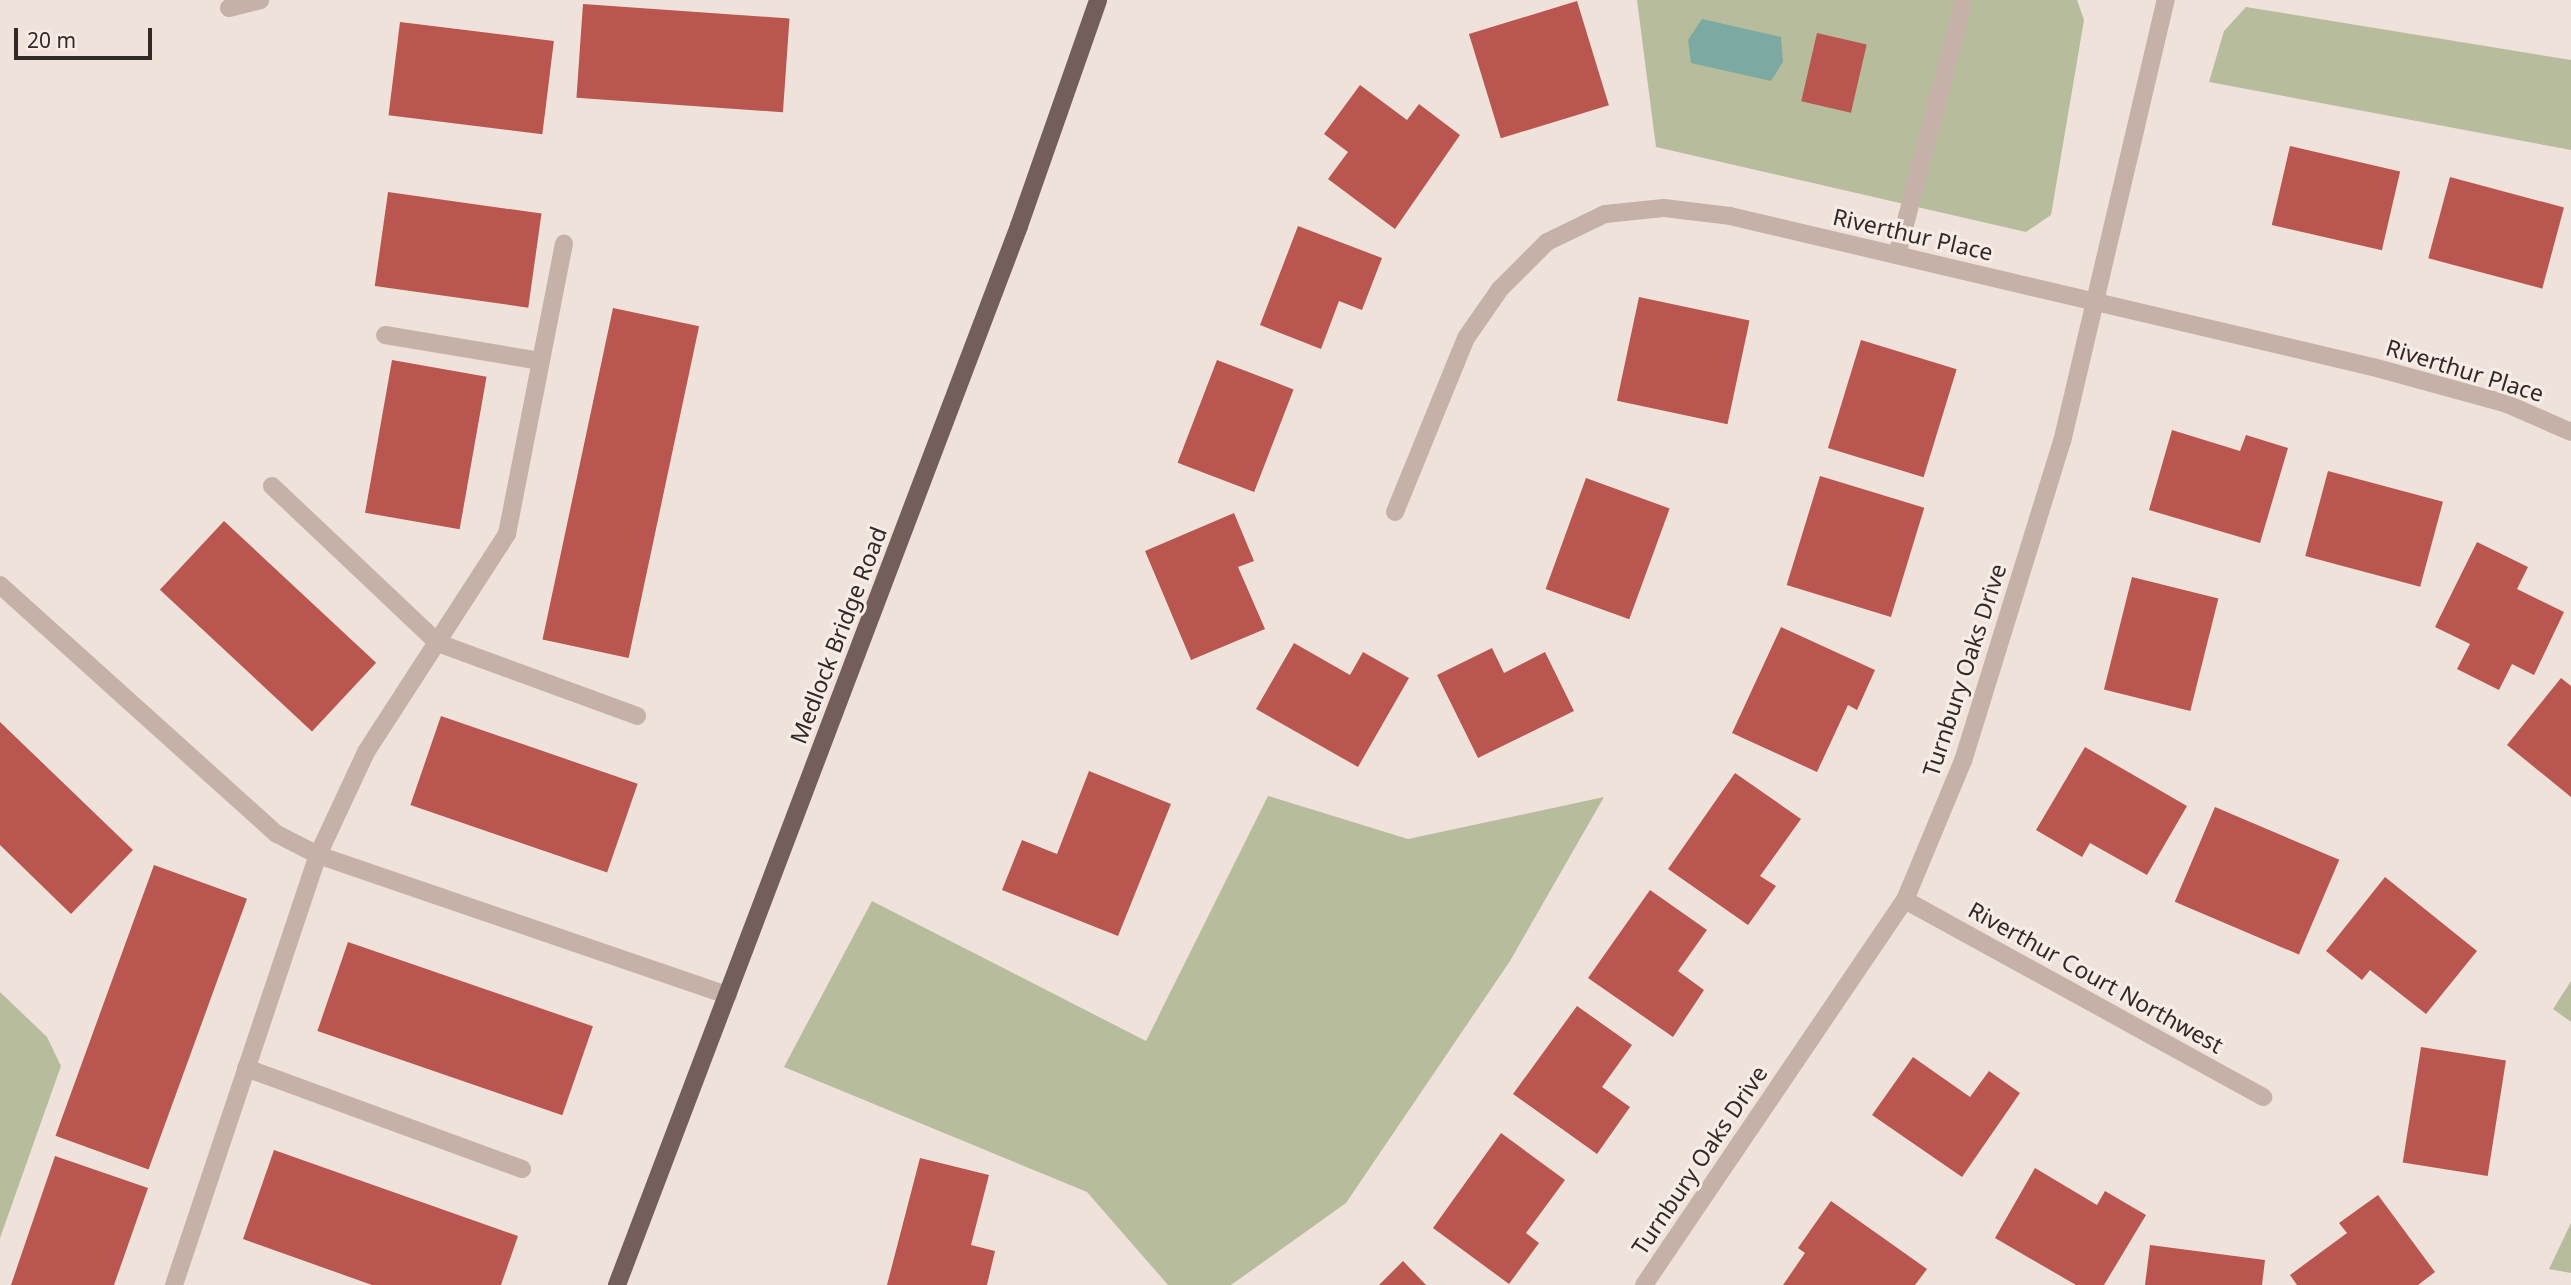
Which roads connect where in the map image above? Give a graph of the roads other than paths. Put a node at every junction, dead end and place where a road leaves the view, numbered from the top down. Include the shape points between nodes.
1 (260, 0) edge
2 (1098, 0) edge
3 (2166, 0) edge
4 (1962, 7) dead end
5 (229, 8) dead end
6 (564, 244) dead end
7 (1897, 255) junction
8 (2094, 299) junction
9 (385, 335) dead end
10 (541, 361) junction
11 (2571, 432) edge
12 (272, 486) dead end
13 (1395, 512) dead end
14 (0, 585) edge
15 (438, 643) junction
16 (637, 716) dead end
17 (318, 855) junction
18 (1905, 900) junction
19 (728, 995) junction
20 (246, 1068) junction
21 (2263, 1097) dead end
22 (522, 1169) dead end
23 (174, 1285) edge
24 (617, 1285) edge
25 (1644, 1285) edge

1 - 5 street
2 - 19 main road, Medlock Bridge Road via 1019,226
3 - 8 street, Turnbury Oaks Drive
4 - 7 street
6 - 10 street
7 - 8 street, Riverthur Place
7 - 13 street, Riverthur Place via 1730,216 1664,208 1605,214 1547,242 1500,289 1466,338
8 - 11 street, Riverthur Place via 2480,396
8 - 18 street, Turnbury Oaks Drive via 2062,442 1996,661
9 - 10 street
10 - 15 street via 507,534
12 - 15 street
14 - 17 street via 219,788 277,834
15 - 16 street
15 - 17 street via 366,752
17 - 19 street
17 - 20 street
18 - 21 street, Riverthur Court Northwest
18 - 25 street, Turnbury Oaks Drive
19 - 24 main road, Medlock Bridge Road
20 - 22 street
20 - 23 street

